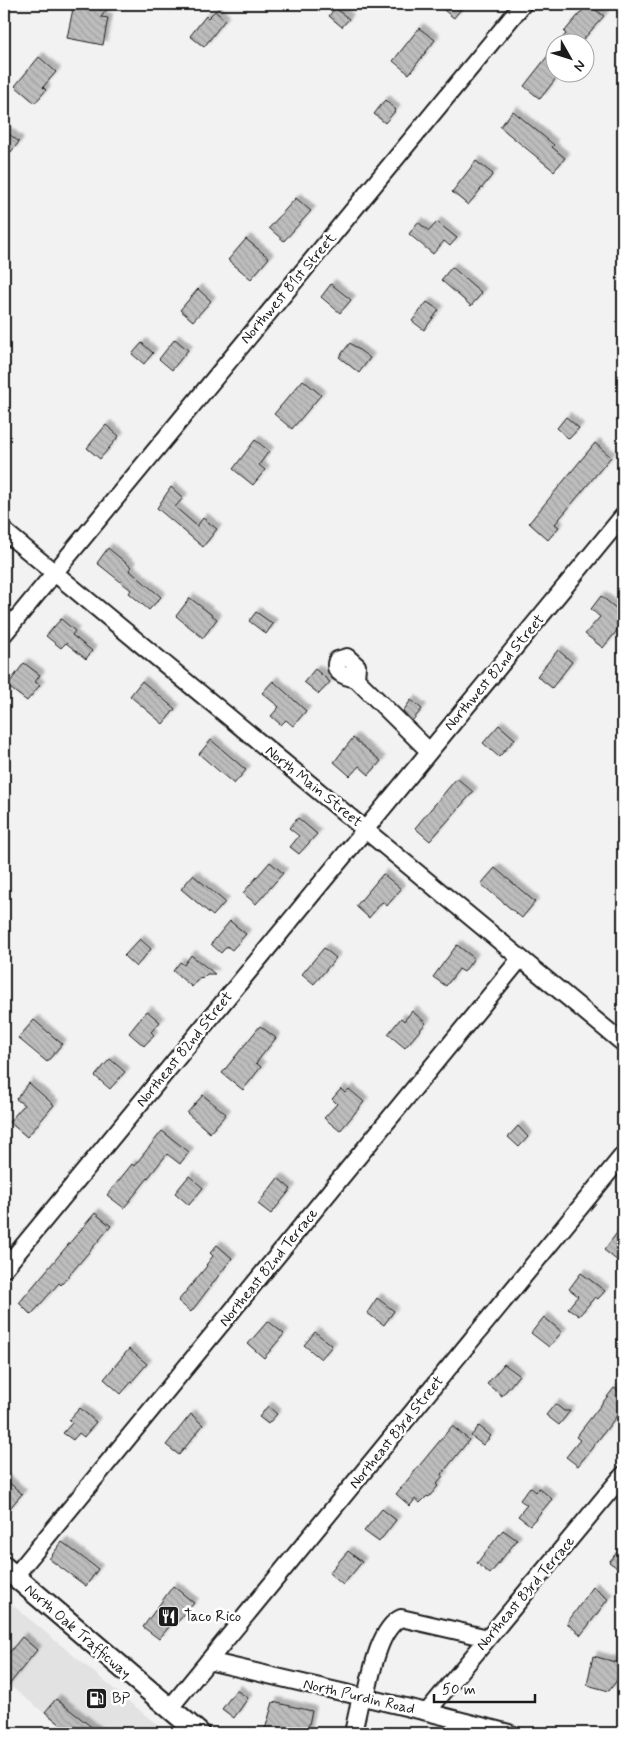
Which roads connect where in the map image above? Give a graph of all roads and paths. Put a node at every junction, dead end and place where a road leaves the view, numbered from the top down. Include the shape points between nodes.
1 (523, 4) edge
2 (623, 516) edge
3 (4, 532) edge
4 (54, 573) junction
5 (4, 634) edge
6 (356, 679) dead end
7 (429, 751) junction
8 (365, 828) junction
9 (520, 959) junction
10 (623, 1043) edge
11 (623, 1155) edge
12 (4, 1270) edge
13 (623, 1475) edge
14 (9, 1571) edge
15 (488, 1638) junction
16 (208, 1661) junction
17 (363, 1697) junction
18 (169, 1709) junction
19 (427, 1712) junction
20 (199, 1733) edge
21 (353, 1733) edge
22 (510, 1733) edge

1 - 4 street, Northwest 81st Street
2 - 7 street, Northwest 82nd Street
3 - 4 street, North Main Street
4 - 5 street, Northwest 81st Street
4 - 8 street, North Main Street
6 - 7 street
7 - 8 street, Northwest 82nd Street
8 - 9 street, North Main Street
8 - 12 street, Northeast 82nd Street
9 - 10 street, North Main Street
9 - 14 street, Northeast 82nd Terrace
11 - 16 street, Northeast 83rd Street
13 - 15 street, Northeast 83rd Terrace
14 - 18 main road, North Oak Trafficway
15 - 17 street via 401,1618 393,1621
15 - 19 street, Northeast 83rd Terrace
16 - 17 street, North Purdin Road
16 - 18 street, Northeast 83rd Street
17 - 19 street, North Purdin Road
17 - 21 street
18 - 20 main road, North Oak Trafficway
19 - 22 street, North Purdin Road

